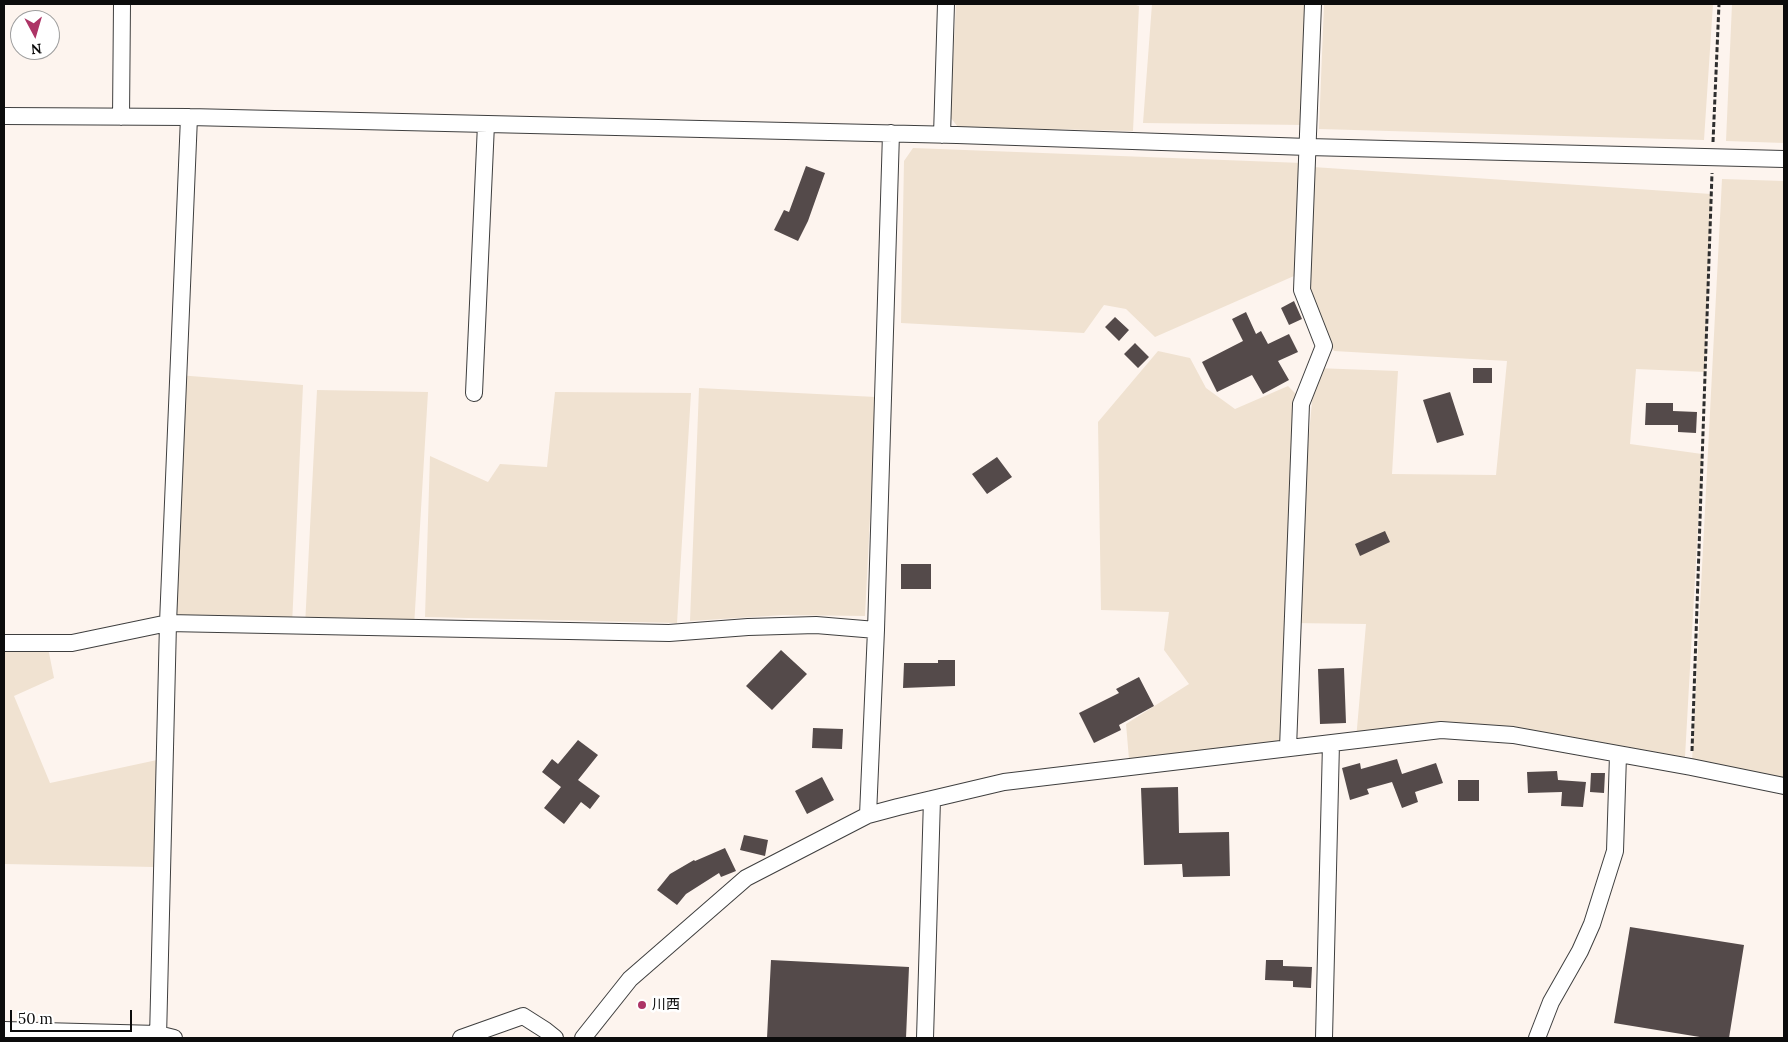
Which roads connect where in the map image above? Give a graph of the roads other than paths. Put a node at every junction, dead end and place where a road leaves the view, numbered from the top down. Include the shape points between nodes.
1 (122, 4) edge
2 (946, 4) edge
3 (1313, 4) edge
4 (4, 116) edge
5 (121, 117) junction
6 (189, 117) junction
7 (486, 124) junction
8 (891, 133) junction
9 (942, 135) junction
10 (1308, 147) junction
11 (1784, 159) edge
12 (474, 393) dead end
13 (168, 623) junction
14 (876, 630) junction
15 (4, 643) edge
16 (1332, 743) junction
17 (1288, 748) junction
18 (1618, 755) junction
19 (1784, 786) edge
20 (932, 799) junction
21 (868, 815) junction
22 (4, 1030) edge
23 (163, 1037) edge
24 (461, 1038) edge
25 (555, 1038) edge
26 (583, 1038) edge
27 (925, 1038) edge
28 (1324, 1038) edge
29 (1537, 1038) edge

1 - 5 street
2 - 9 street
3 - 10 street
4 - 5 street
5 - 6 street
6 - 7 street
6 - 13 street
7 - 8 street
7 - 12 street
8 - 9 street
8 - 14 street
9 - 10 street
10 - 11 street
10 - 17 street via 1302,290 1324,346 1301,404
13 - 14 street via 669,633 816,625
13 - 15 street via 72,643
13 - 23 street
14 - 21 street
16 - 17 street
16 - 18 street via 1441,730 1513,735
16 - 28 street
17 - 20 street via 1004,782
18 - 19 street
18 - 29 street via 1615,851 1592,924 1551,1002
20 - 21 street
20 - 27 street
21 - 26 street via 746,878 630,979
22 - 23 street
24 - 25 street via 523,1016

